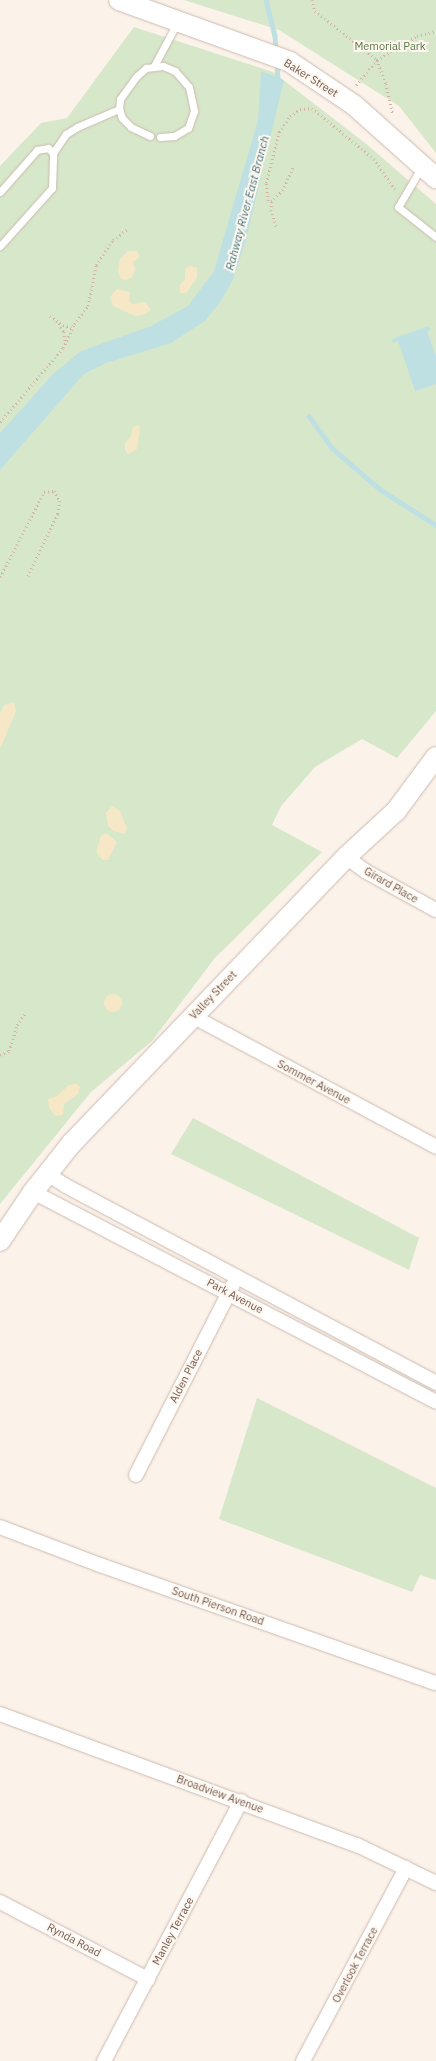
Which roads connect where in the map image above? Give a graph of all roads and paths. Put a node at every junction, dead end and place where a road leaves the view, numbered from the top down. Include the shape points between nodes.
1 (119, 0) edge
2 (312, 0) edge
3 (178, 21) junction
4 (436, 31) edge
5 (377, 60) junction
6 (154, 66) junction
7 (356, 85) dead end
8 (119, 109) junction
9 (392, 114) dead end
10 (150, 136) dead end
11 (160, 137) dead end
12 (53, 152) junction
13 (293, 168) dead end
14 (429, 172) edge
15 (0, 192) edge
16 (272, 202) junction
17 (398, 207) junction
18 (127, 228) dead end
19 (277, 228) dead end
20 (436, 237) edge
21 (0, 246) edge
22 (50, 316) dead end
23 (57, 320) junction
24 (72, 328) junction
25 (63, 348) junction
26 (0, 422) edge
27 (28, 576) dead end
28 (0, 577) edge
29 (436, 757) edge
30 (346, 857) junction
31 (436, 910) edge
32 (26, 1012) dead end
33 (192, 1016) junction
34 (0, 1055) edge
35 (436, 1147) edge
36 (47, 1174) junction
37 (33, 1192) junction
38 (0, 1241) edge
39 (237, 1278) junction
40 (229, 1293) junction
41 (436, 1382) edge
42 (436, 1402) edge
43 (136, 1475) dead end
44 (0, 1527) edge
45 (436, 1683) edge
46 (0, 1714) edge
47 (241, 1801) junction
48 (406, 1868) junction
49 (436, 1883) edge
50 (0, 1902) edge
51 (148, 1979) junction
52 (104, 2061) edge
53 (303, 2061) edge

1 - 3 main road, Baker Street
2 - 5 path via 315,10
3 - 6 lane
3 - 14 main road, Baker Street via 290,62 354,105
4 - 5 path via 417,36
5 - 7 path
5 - 9 path via 386,84
6 - 8 lane via 141,72 125,90
6 - 11 lane via 163,66 175,71 189,87 194,100 194,111 188,128 174,136
8 - 10 lane via 130,127
8 - 12 lane via 66,134
12 - 15 lane via 48,148 37,150
12 - 21 lane via 52,188
13 - 16 path via 289,182
14 - 17 lane
16 - 17 path via 266,196 266,183 279,132 290,116 308,108 374,159 397,192
16 - 19 path via 271,210
17 - 20 lane
18 - 24 path via 113,240 96,265 88,306
22 - 23 path
23 - 24 path
23 - 25 path via 66,338
24 - 25 path
25 - 26 path
27 - 28 path via 58,514 60,501 54,491 44,492
29 - 30 main road, Valley Street via 396,811
30 - 31 street, Girard Place via 365,871
30 - 33 main road, Valley Street
32 - 34 path via 17,1025 9,1051
33 - 35 street, Sommer Avenue
33 - 36 main road, Valley Street via 110,1101
36 - 37 main road, Valley Street
36 - 39 street, Park Avenue
37 - 38 main road, Valley Street
37 - 40 street, Park Avenue
39 - 40 street, Alden Place
39 - 41 street, Park Avenue
40 - 42 street, Park Avenue
40 - 43 street, Alden Place
44 - 45 street, South Pierson Road via 100,1565
46 - 47 street, Broadview Avenue
47 - 48 street, Broadview Avenue via 357,1845
47 - 51 street, Manley Terrace
48 - 49 street, Broadview Avenue
48 - 53 street, Overlook Terrace
50 - 51 street, Rynda Road
51 - 52 street, Manley Terrace

